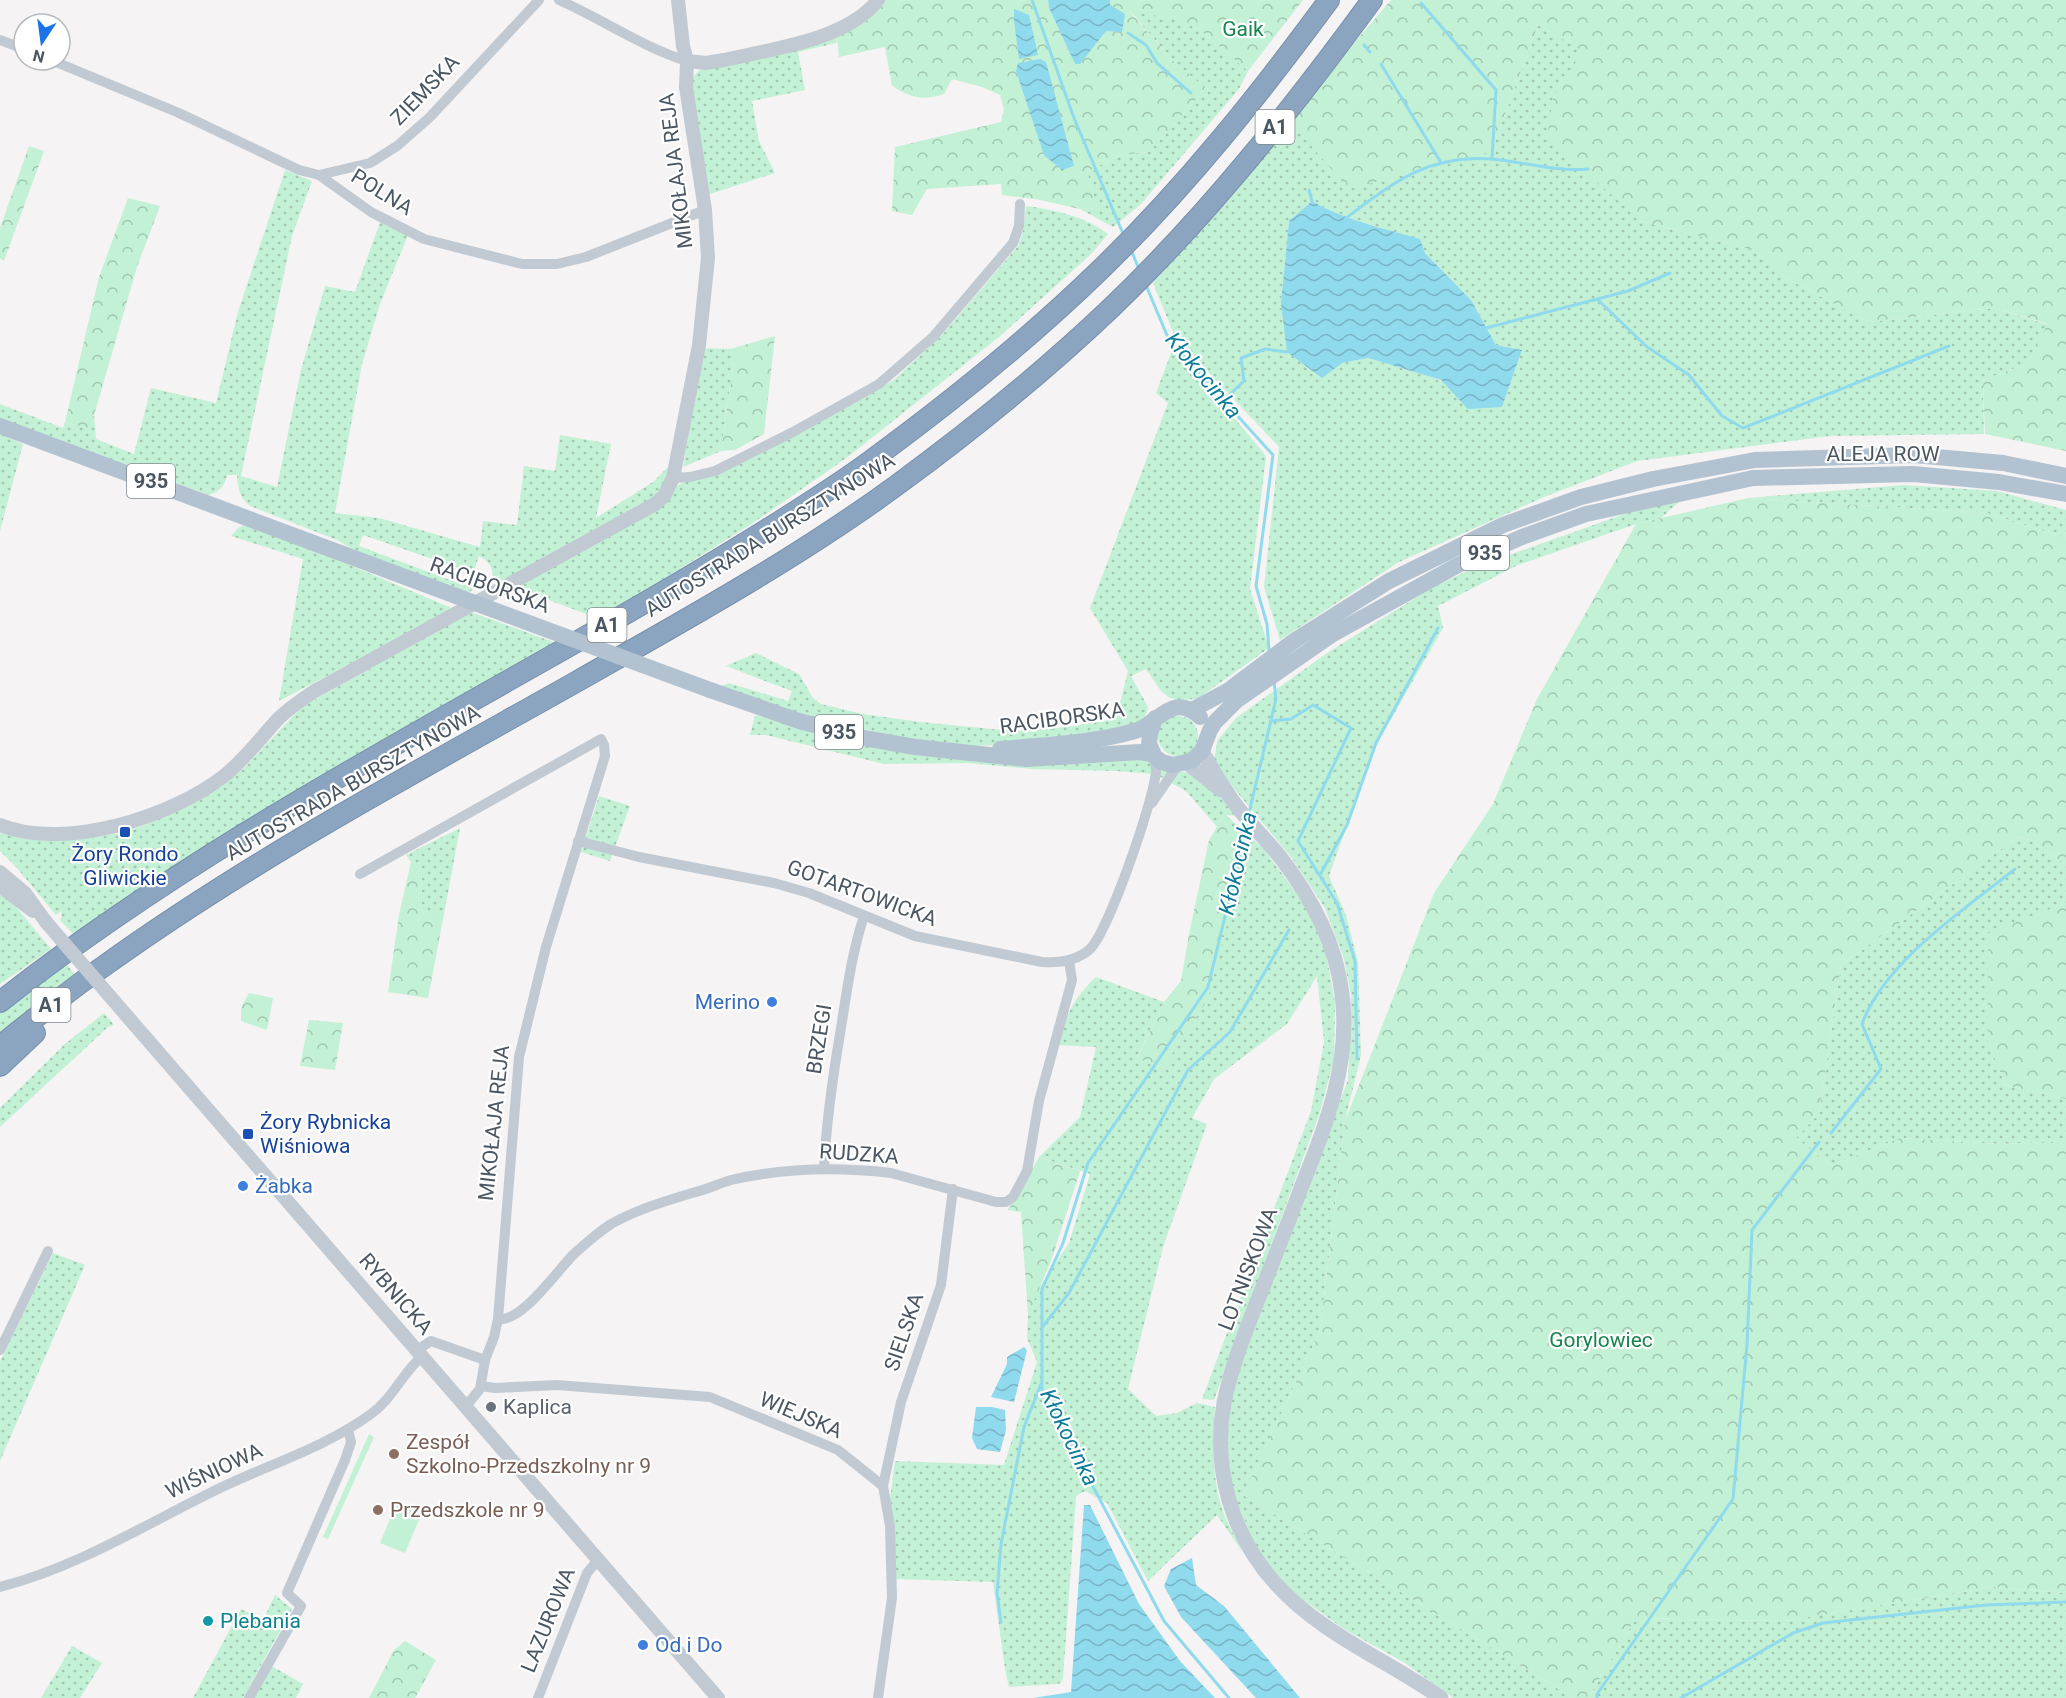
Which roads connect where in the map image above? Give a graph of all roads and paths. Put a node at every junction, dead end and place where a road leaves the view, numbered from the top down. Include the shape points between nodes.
1 (539, 0) edge
2 (558, 0) edge
3 (678, 0) edge
4 (878, 0) edge
5 (1329, 0) edge
6 (1372, 0) edge
7 (687, 61) junction
8 (72, 69) edge
9 (319, 175) junction
10 (1020, 204) dead end
11 (705, 210) junction
12 (0, 426) edge
13 (2066, 476) edge
14 (674, 478) junction
15 (2066, 494) edge
16 (1192, 710) junction
17 (1155, 718) junction
18 (1205, 744) junction
19 (973, 752) junction
20 (1154, 755) junction
21 (1182, 764) junction
22 (1228, 795) junction
23 (1147, 811) junction
24 (0, 825) edge
25 (578, 841) junction
26 (0, 872) edge
27 (360, 874) dead end
28 (0, 886) edge
29 (864, 916) junction
30 (44, 920) junction
31 (1069, 961) junction
32 (103, 966) junction
33 (0, 1002) edge
34 (0, 1046) edge
35 (0, 1066) edge
36 (824, 1170) junction
37 (953, 1189) junction
38 (48, 1251) dead end
39 (498, 1319) junction
40 (0, 1350) edge
41 (420, 1353) junction
42 (485, 1360) junction
43 (481, 1386) junction
44 (466, 1406) junction
45 (348, 1429) junction
46 (884, 1486) junction
47 (598, 1560) junction
48 (0, 1587) edge
49 (249, 1698) edge
50 (538, 1698) edge
51 (718, 1698) edge
52 (878, 1698) edge
53 (1441, 1698) edge

1 - 9 street, ZIEMSKA via 429,118 397,146 370,163
2 - 7 street
3 - 7 street, MIKOŁAJA REJA
4 - 7 street via 851,24 831,33 724,60
5 - 33 highway, AUTOSTRADA BURSZTYNOWA / A1 via 1242,113 1152,217 1099,271 979,377 872,461 632,611 220,848 86,937
6 - 32 highway, AUTOSTRADA BURSZTYNOWA / A1 via 1262,143 1171,247 1112,306 1001,405 894,487 815,540 656,636 205,897
7 - 11 street, MIKOŁAJA REJA via 686,87
8 - 9 street, POLNA via 179,113 299,170
9 - 11 street, POLNA via 371,212 424,239 522,264 557,264 586,257
10 - 14 street via 1013,243 997,264 933,337 886,378 715,471
11 - 14 street, MIKOŁAJA REJA via 708,258 699,345
12 - 19 main road, RACIBORSKA / 935, bridge via 783,716 909,746
13 - 16 main road, ALEJA ROW / 935 via 2002,463 1914,455 1755,460 1581,497 1503,525 1389,581 1294,641 1229,690
14 - 24 street via 655,504 313,692 279,718 240,762 205,789 124,825 102,830 32,833
15 - 18 main road, ALEJA ROW / 935 via 1999,482 1912,474 1753,478 1586,514 1458,565 1333,634 1236,701 1215,722
16 - 17 main road, 935 via 1170,709
16 - 18 main road via 1200,716
17 - 19 main road, RACIBORSKA / 935 via 1126,733
17 - 20 main road via 1149,734
18 - 21 main road, 935 via 1195,759
18 - 22 main road, LOTNISKOWA
19 - 20 main road, RACIBORSKA / 935 via 1026,759 1140,752
20 - 21 main road, 935 via 1167,764
20 - 23 street via 1156,771
21 - 22 main road, LOTNISKOWA
21 - 23 street
22 - 53 main road, LOTNISKOWA via 1311,901 1327,934 1342,990 1344,1041 1324,1128 1243,1338 1228,1389 1221,1438 1226,1486 1248,1546 1291,1599 1324,1625
23 - 31 street via 1103,929 1090,949
25 - 27 street, MIKOŁAJA REJA via 605,756 601,739
25 - 29 street, GOTARTOWICKA via 639,857 774,882 809,892
25 - 39 street, MIKOŁAJA REJA via 546,947 519,1058
26 - 30 street, RYBNICKA via 25,893
28 - 30 street, RYBNICKA
29 - 31 street, GOTARTOWICKA via 931,940 1042,962
29 - 36 street, BRZEGI via 851,962 838,1042
30 - 41 street, RYBNICKA, bridge
31 - 37 street, RUDZKA via 1072,980 1046,1070 1023,1182 1013,1197 1002,1203
32 - 34 highway, AUTOSTRADA BURSZTYNOWA / A1
32 - 35 highway
36 - 37 street, RUDZKA via 891,1173
36 - 39 street, RUDZKA via 775,1172 730,1181 639,1209 575,1253 519,1312 506,1320
37 - 46 street, SIELSKA via 941,1285 901,1402
38 - 40 street
39 - 42 street, MIKOŁAJA REJA
41 - 42 street via 431,1341
41 - 44 street, RYBNICKA
41 - 45 street, WIŚNIOWA via 381,1406
42 - 43 street, MIKOŁAJA REJA
43 - 44 street, MIKOŁAJA REJA
43 - 46 street, WIEJSKA via 557,1385 710,1397 838,1450
44 - 47 street, RYBNICKA
45 - 48 street, WIŚNIOWA via 115,1542
45 - 49 street via 351,1442 345,1460 287,1593 301,1606
46 - 52 street via 890,1526 892,1598
47 - 50 street, LAZUROWA via 587,1573
47 - 51 street, RYBNICKA

